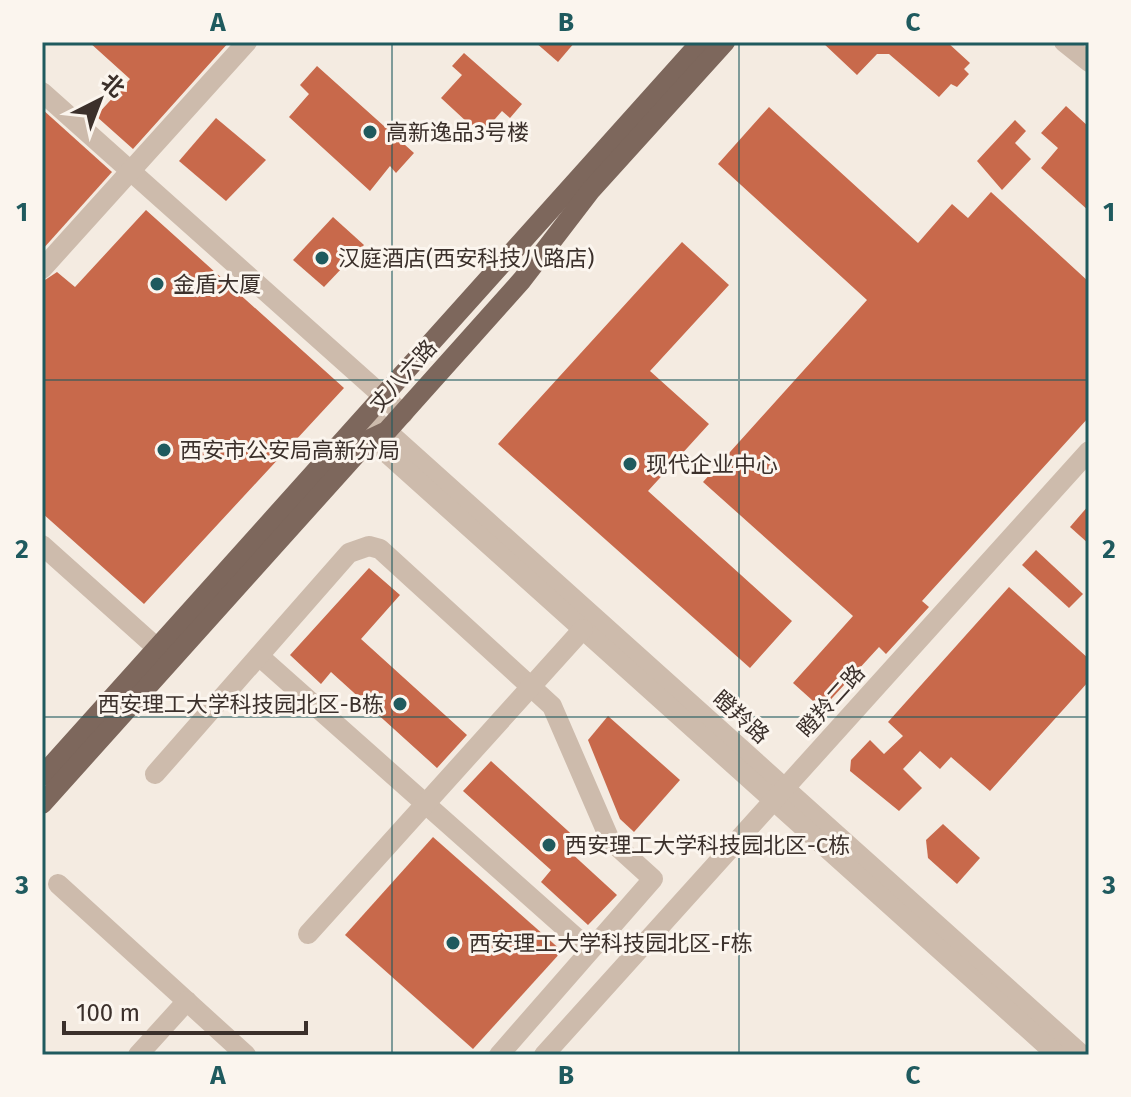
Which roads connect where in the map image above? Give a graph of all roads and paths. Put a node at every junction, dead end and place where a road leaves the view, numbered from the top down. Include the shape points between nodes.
1 (247, 42) edge
2 (701, 42) edge
3 (725, 42) edge
4 (1064, 42) edge
5 (1089, 62) edge
6 (42, 92) edge
7 (131, 171) junction
8 (42, 269) edge
9 (384, 398) junction
10 (403, 414) junction
11 (371, 428) junction
12 (1089, 451) edge
13 (42, 545) edge
14 (583, 629) junction
15 (157, 648) junction
16 (259, 656) junction
17 (533, 685) junction
18 (155, 774) dead end
19 (42, 776) edge
20 (780, 794) junction
21 (42, 804) edge
22 (426, 804) junction
23 (58, 884) dead end
24 (308, 934) dead end
25 (590, 950) junction
26 (187, 1001) junction
27 (138, 1055) edge
28 (246, 1055) edge
29 (499, 1055) edge
30 (544, 1055) edge
31 (1057, 1055) edge
32 (1082, 1055) edge

1 - 7 street
2 - 9 main road, 丈八六路
3 - 10 main road, 丈八六路 via 591,190 522,280
4 - 5 street
6 - 7 street
7 - 8 street
7 - 9 street
9 - 10 street
9 - 11 main road, 丈八六路
10 - 11 main road, 丈八六路
11 - 14 street, 瞪羚路
11 - 15 main road, 丈八六路
11 - 20 street, 瞪羚路
11 - 21 main road, 丈八六路
12 - 20 street, 瞪羚二路
13 - 15 street
14 - 17 street
14 - 20 street, 瞪羚路
15 - 19 main road, 丈八六路
16 - 17 street via 349,553 369,546 380,549
16 - 18 street
16 - 22 street
17 - 22 street
17 - 25 street via 552,706 610,840 653,879
20 - 30 street, 瞪羚二路
20 - 31 street, 瞪羚路
20 - 32 street, 瞪羚路
22 - 24 street
22 - 25 street
23 - 26 street
25 - 29 street
26 - 27 street
26 - 28 street

